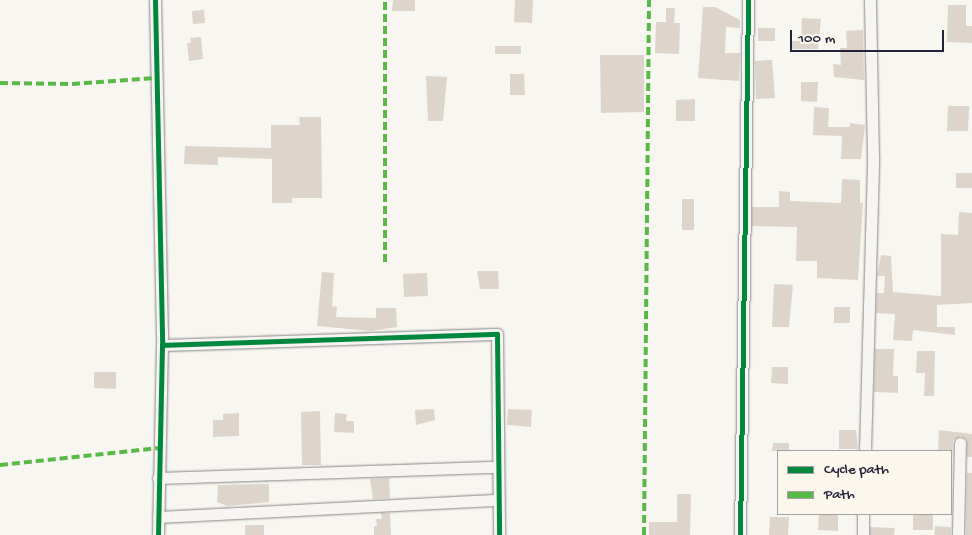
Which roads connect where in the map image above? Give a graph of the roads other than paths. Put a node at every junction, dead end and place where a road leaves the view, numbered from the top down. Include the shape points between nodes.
1 (155, 0) edge
2 (748, 0) edge
3 (870, 0) edge
4 (162, 345) junction
5 (960, 443) dead end
6 (865, 450) edge
7 (497, 467) junction
8 (158, 478) junction
9 (499, 500) junction
10 (863, 515) edge
11 (158, 517) junction
12 (158, 535) edge
13 (499, 535) edge
14 (740, 535) edge
15 (863, 535) edge
16 (958, 535) edge

1 - 4 street
2 - 14 street
3 - 6 street via 873,158
4 - 7 street via 496,334
4 - 8 street
5 - 16 street
7 - 8 street
7 - 9 street
8 - 11 street
9 - 11 street
9 - 13 street
10 - 15 street
11 - 12 street

